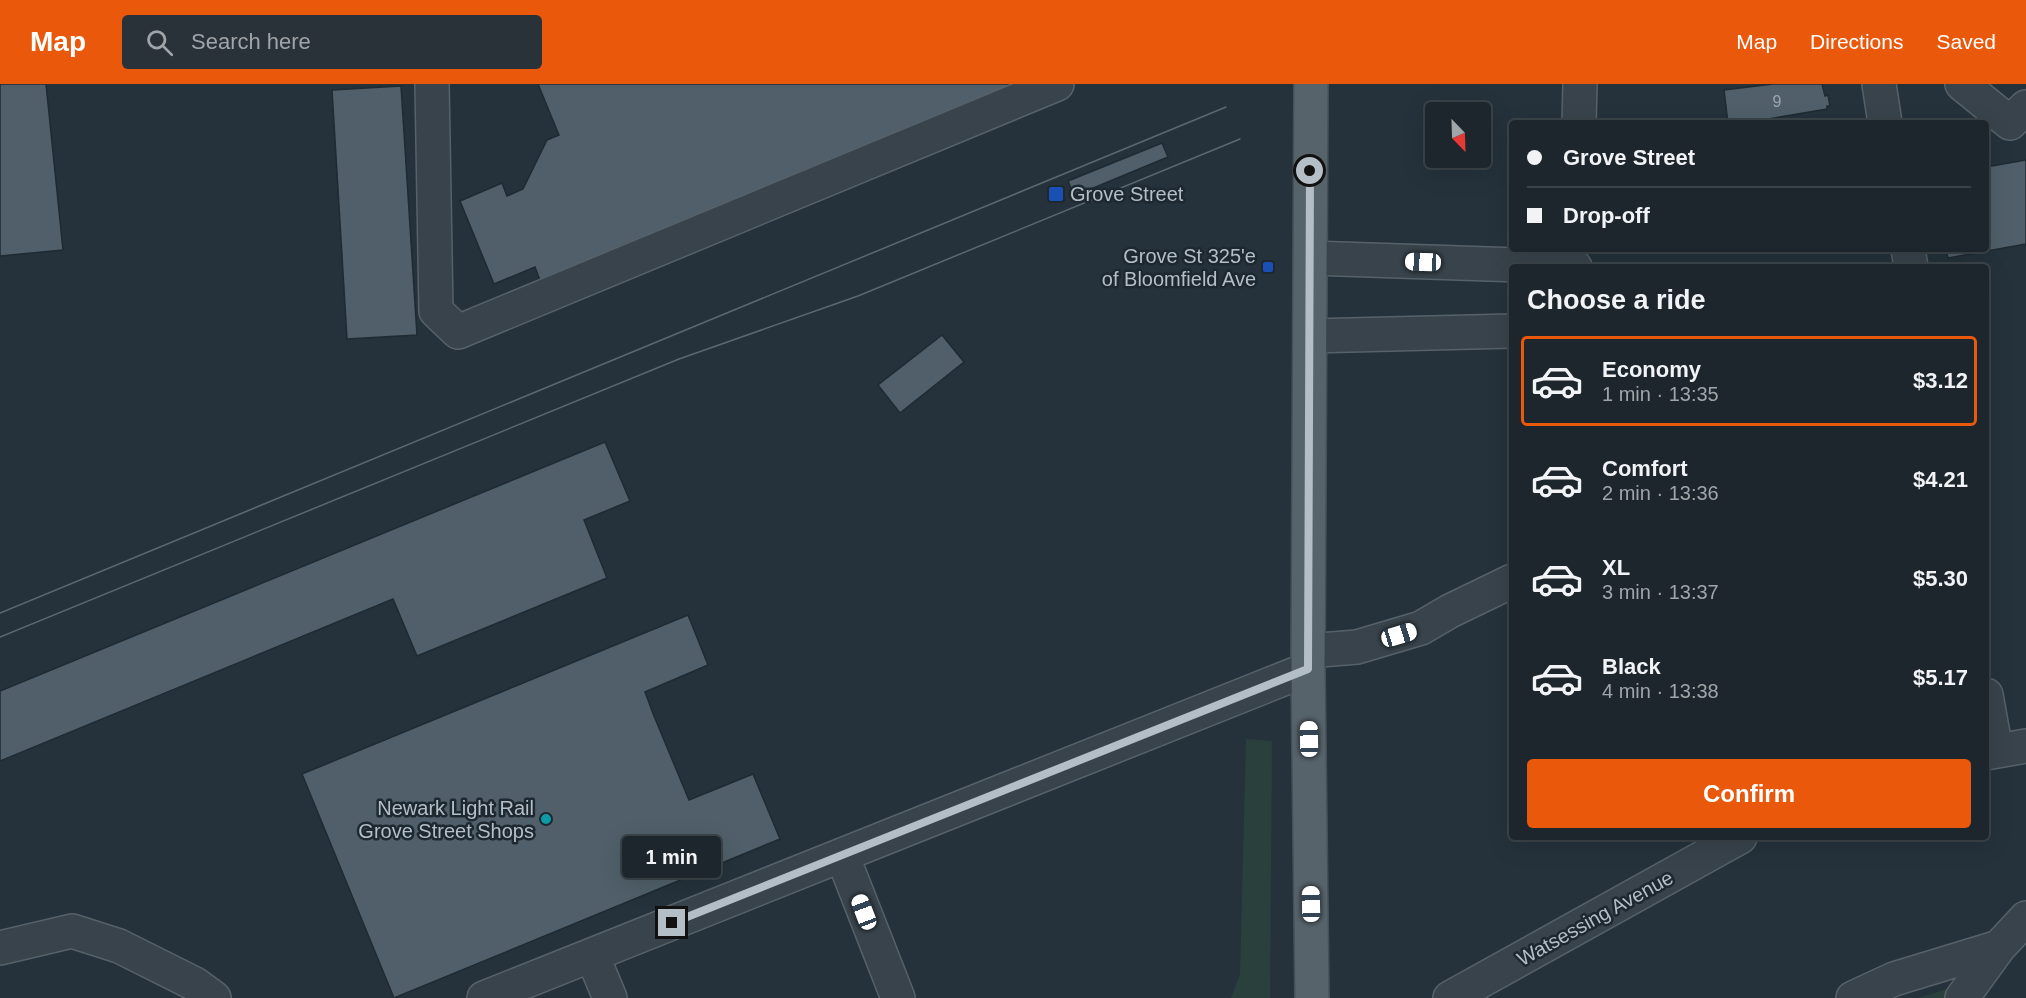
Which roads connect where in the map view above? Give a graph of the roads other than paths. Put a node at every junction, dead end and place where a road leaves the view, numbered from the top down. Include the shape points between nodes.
1 (432, 84) edge
2 (1057, 84) edge
3 (1311, 84) edge
4 (1580, 84) edge
5 (1879, 84) edge
6 (1962, 84) edge
7 (2026, 107) edge
8 (1579, 120) edge
9 (1885, 120) edge
10 (1310, 258) junction
11 (1509, 265) edge
12 (1509, 331) edge
13 (1310, 336) junction
14 (1509, 582) edge
15 (1308, 660) junction
16 (1989, 705) edge
17 (2003, 750) edge
18 (1735, 840) edge
19 (842, 855) junction
20 (2026, 918) edge
21 (1999, 947) junction
22 (0, 948) edge
23 (592, 955) junction
24 (214, 998) edge
25 (484, 998) edge
26 (610, 998) edge
27 (898, 998) edge
28 (1312, 998) edge
29 (1450, 998) edge
30 (1852, 998) edge
31 (1962, 998) edge

1 - 2 street via 436,310 458,332
3 - 10 main road
4 - 8 street
5 - 9 street
6 - 7 street via 2010,123
10 - 11 street
10 - 13 main road
12 - 13 street
13 - 15 main road
14 - 15 street via 1420,628
15 - 19 street
15 - 28 main road
16 - 17 street
18 - 29 street, Watsessing Avenue
19 - 23 street
19 - 27 street
20 - 21 street
21 - 30 street via 1894,979
21 - 31 street
22 - 24 street via 72,931 119,946 195,984
23 - 25 street
23 - 26 street

